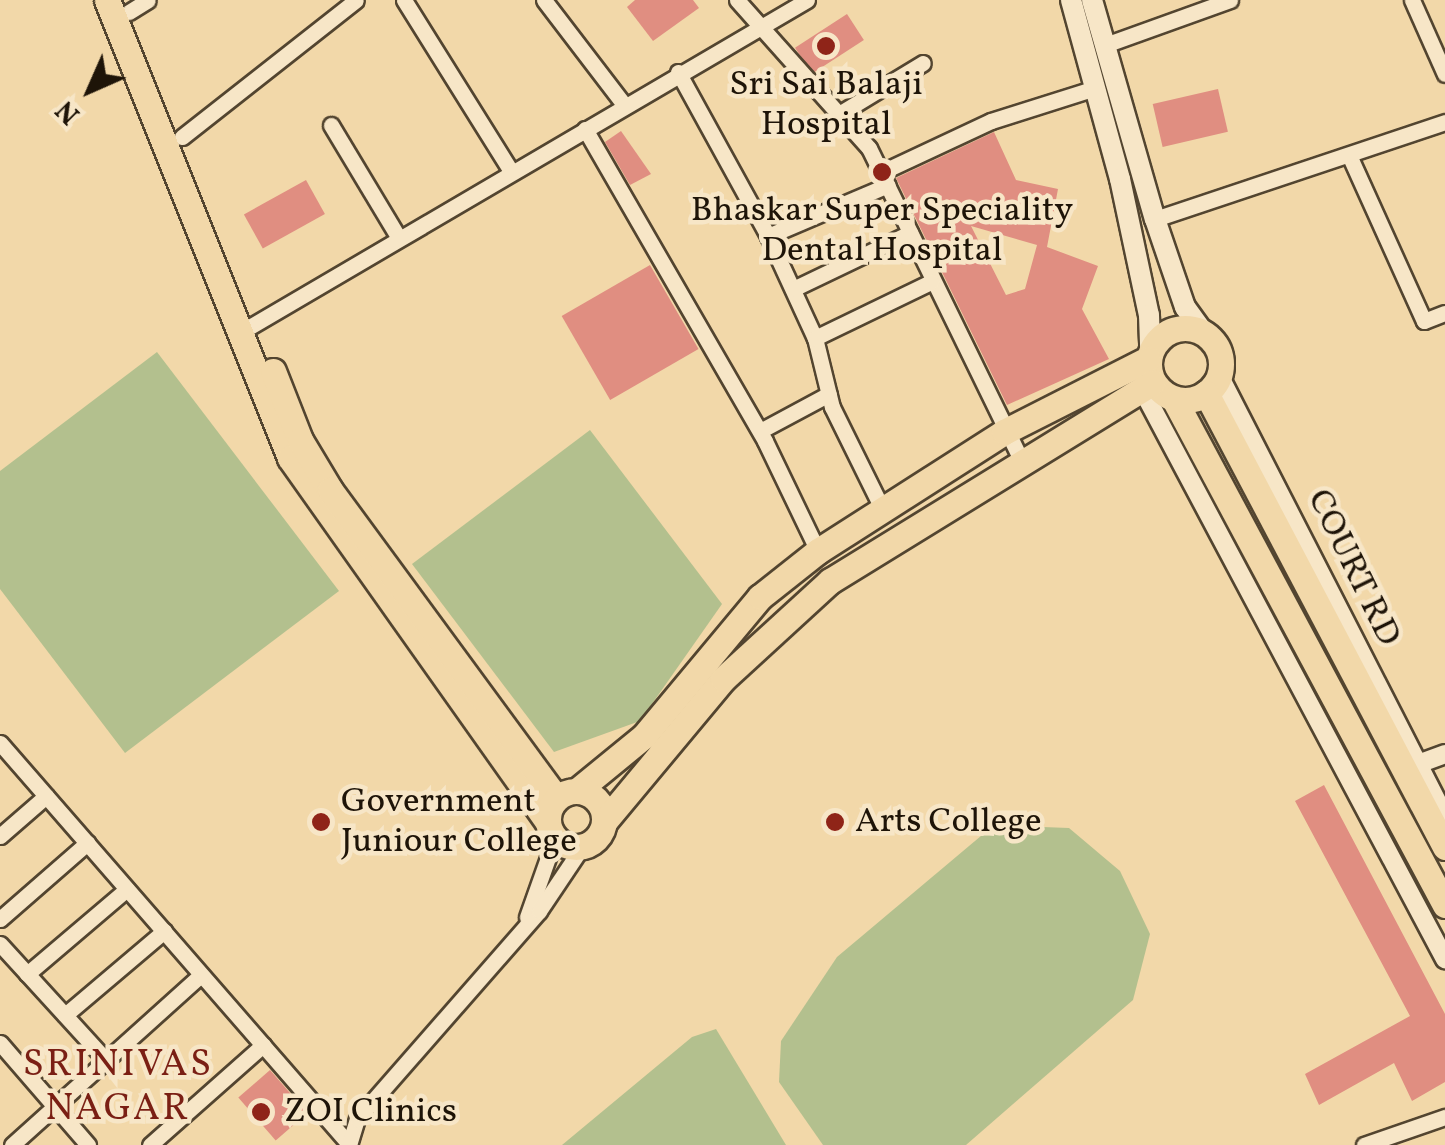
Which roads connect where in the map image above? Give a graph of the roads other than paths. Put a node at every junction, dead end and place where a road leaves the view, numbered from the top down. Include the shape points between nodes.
1 (356, 0) edge
2 (404, 0) edge
3 (544, 0) edge
4 (737, 0) edge
5 (807, 0) edge
6 (1071, 0) edge
7 (1230, 0) edge
8 (1412, 0) edge
9 (1094, 1) edge
10 (127, 3) edge
11 (760, 27) junction
12 (1106, 46) junction
13 (924, 63) dead end
14 (678, 72) junction
15 (1445, 74) edge
16 (1095, 88) junction
17 (625, 106) junction
18 (839, 114) junction
19 (1445, 122) edge
20 (331, 126) dead end
21 (585, 129) junction
22 (182, 137) junction
23 (1350, 156) junction
24 (511, 171) junction
25 (885, 179) junction
26 (1155, 219) junction
27 (910, 233) junction
28 (768, 236) junction
29 (399, 238) junction
30 (932, 282) junction
31 (793, 289) junction
32 (1443, 318) edge
33 (249, 328) junction
34 (1204, 333) junction
35 (815, 338) junction
36 (1148, 371) junction
37 (1213, 384) junction
38 (829, 394) junction
39 (1174, 399) junction
40 (760, 431) junction
41 (1004, 432) junction
42 (1020, 460) junction
43 (883, 510) junction
44 (818, 551) junction
45 (2, 748) edge
46 (1445, 754) edge
47 (1418, 764) junction
48 (1438, 786) edge
49 (46, 796) junction
50 (559, 812) junction
51 (1445, 817) edge
52 (604, 822) junction
53 (0, 836) edge
54 (87, 843) junction
55 (1445, 846) edge
56 (582, 847) junction
57 (127, 889) junction
58 (1445, 906) edge
59 (527, 917) junction
60 (0, 919) edge
61 (164, 931) junction
62 (0, 944) edge
63 (1445, 959) edge
64 (27, 974) junction
65 (201, 975) junction
66 (65, 1016) junction
67 (0, 1043) edge
68 (263, 1046) junction
69 (106, 1060) junction
70 (56, 1106) junction
71 (1445, 1117) edge
72 (349, 1144) edge
73 (12, 1145) edge
74 (88, 1145) edge
75 (150, 1145) edge
76 (1364, 1145) edge

1 - 22 street
2 - 24 street
3 - 17 street
4 - 11 street
5 - 11 street
6 - 16 main road
7 - 12 street
8 - 15 street
9 - 12 main road
10 - 22 highway
10 - 33 highway
11 - 14 street
11 - 18 street
12 - 26 main road
13 - 18 street
14 - 17 street
14 - 28 street
16 - 25 street via 991,122
16 - 36 main road via 1145,296
17 - 21 street
18 - 25 street
19 - 23 street
20 - 29 street
21 - 24 street
21 - 40 street
22 - 33 highway
23 - 26 street
23 - 32 street via 1424,321
24 - 29 street
25 - 27 street
25 - 28 street
26 - 34 main road via 1185,307
27 - 30 street
27 - 31 street
28 - 31 street
29 - 33 street
30 - 35 street
30 - 41 street
31 - 35 street
33 - 50 highway via 273,422 306,487
34 - 36 highway via 1172,329
34 - 37 highway via 1220,352
35 - 38 street
36 - 39 highway
36 - 41 highway
36 - 42 highway
36 - 63 street
37 - 39 highway
37 - 47 street, COURT RD
37 - 55 highway
38 - 40 street
38 - 43 street
39 - 58 highway
40 - 44 street
41 - 42 street
41 - 43 highway
42 - 52 highway via 830,580 772,629
43 - 44 highway
44 - 50 highway via 760,597 644,736
45 - 49 street
46 - 47 street
47 - 48 street, COURT RD
48 - 51 street, COURT RD
49 - 53 street
49 - 54 street
50 - 52 highway via 595,797
50 - 56 highway
50 - 59 street
52 - 56 highway via 597,838
54 - 57 street
54 - 60 street
56 - 59 street
57 - 61 street
57 - 64 street
59 - 72 street via 357,1119
61 - 65 street
61 - 66 street
62 - 64 street
64 - 66 street
65 - 68 street
65 - 69 street
66 - 69 street
67 - 70 street
68 - 72 street
68 - 75 street
69 - 70 street
70 - 73 street
70 - 74 street
71 - 76 street

